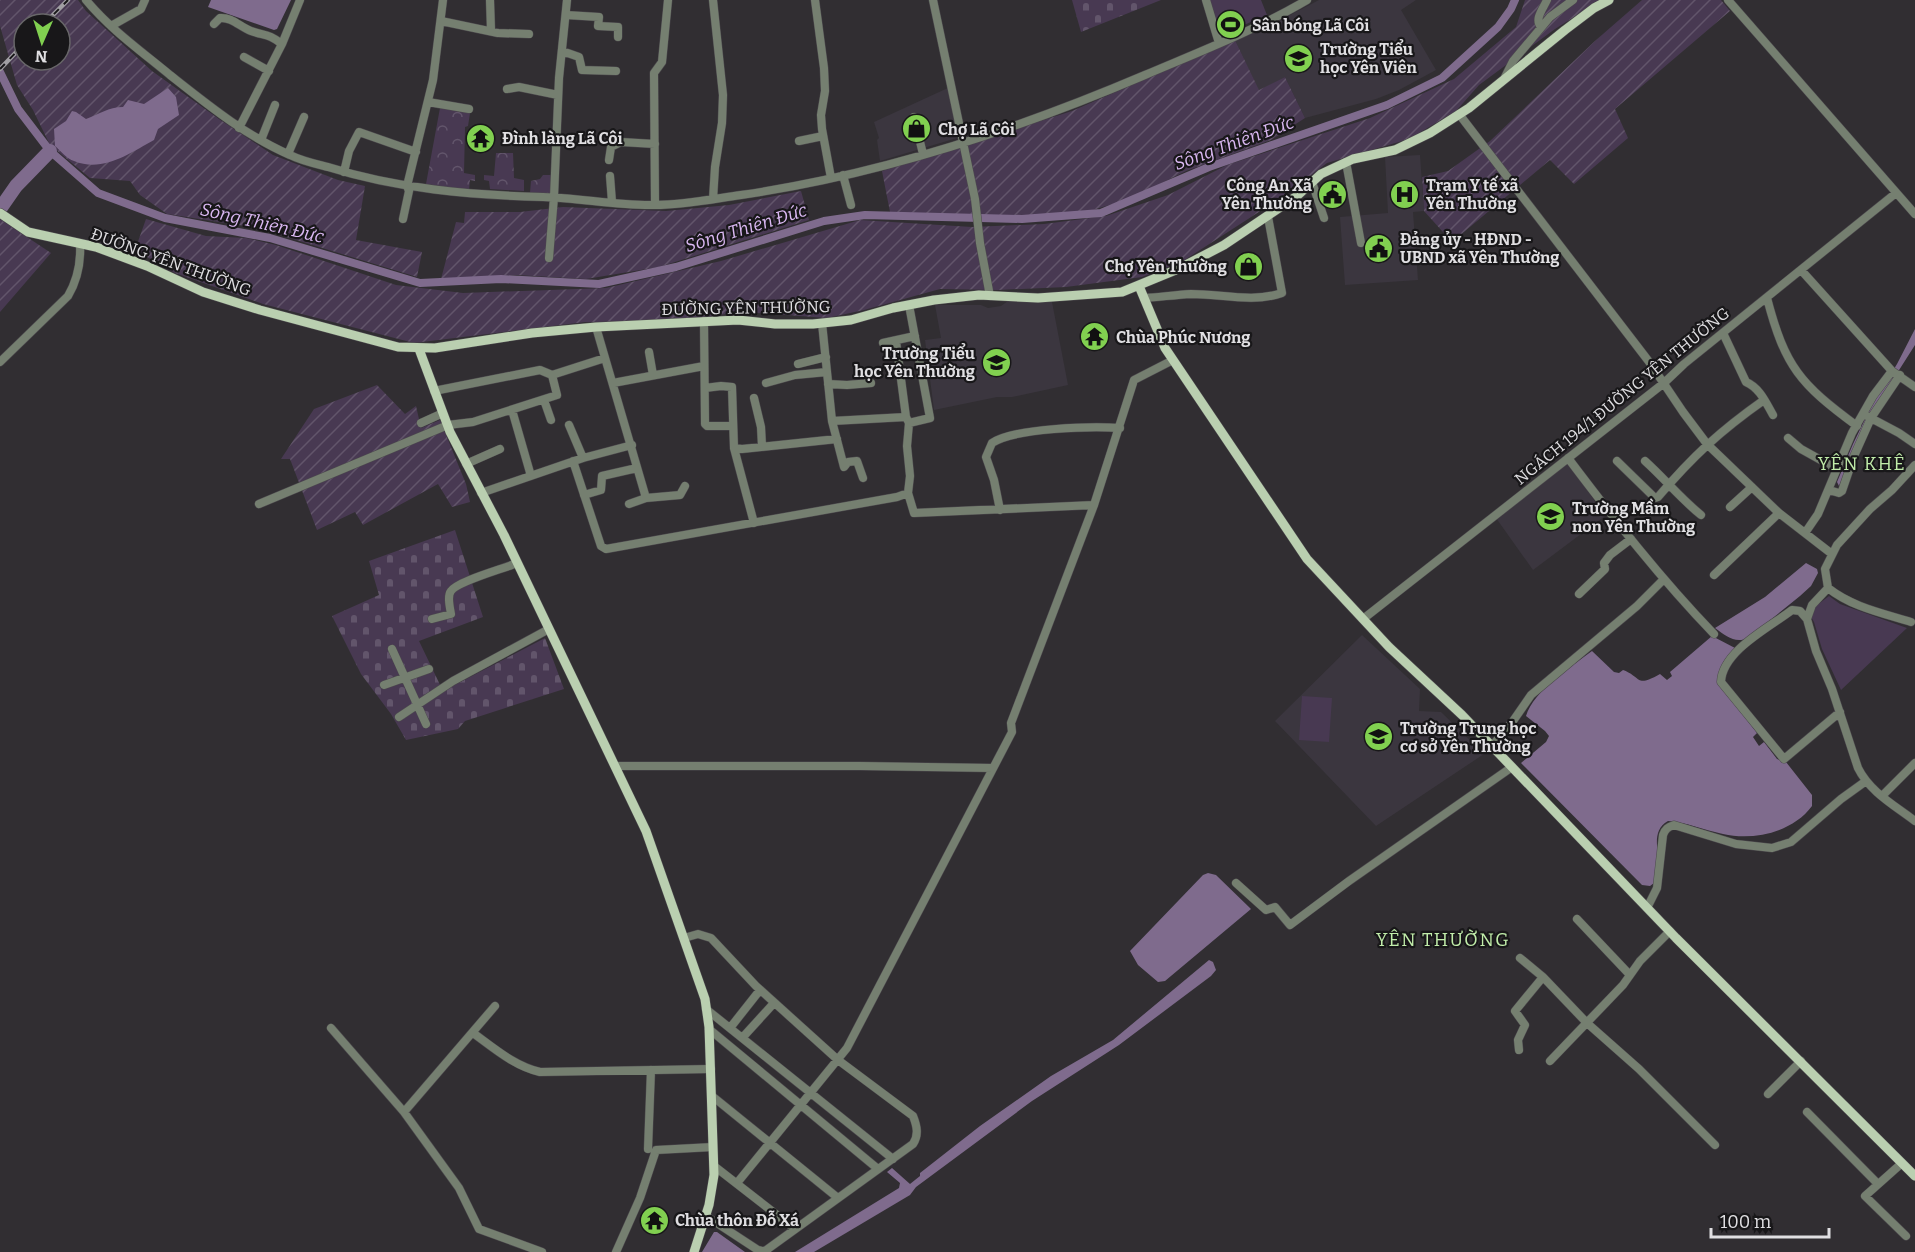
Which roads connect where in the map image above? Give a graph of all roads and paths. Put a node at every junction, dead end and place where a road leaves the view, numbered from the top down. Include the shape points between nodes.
1 (86, 0) edge
2 (145, 0) edge
3 (300, 0) edge
4 (443, 0) edge
5 (490, 0) edge
6 (567, 0) edge
7 (668, 0) edge
8 (714, 0) edge
9 (815, 0) edge
10 (933, 0) edge
11 (1206, 0) edge
12 (1307, 0) edge
13 (1547, 0) edge
14 (1573, 0) edge
15 (1609, 0) edge
16 (1728, 0) edge
17 (566, 15) junction
18 (441, 21) junction
19 (214, 24) dead end
20 (111, 26) junction
21 (1542, 27) junction
22 (491, 30) junction
23 (529, 34) dead end
24 (618, 37) dead end
25 (1219, 43) junction
26 (282, 44) junction
27 (562, 51) junction
28 (244, 57) dead end
29 (268, 71) junction
30 (616, 71) dead end
31 (1505, 77) junction
32 (507, 89) dead end
33 (558, 95) junction
34 (428, 102) junction
35 (275, 105) dead end
36 (469, 109) dead end
37 (1459, 114) junction
38 (304, 117) dead end
39 (914, 117) dead end
40 (239, 128) junction
41 (823, 136) junction
42 (261, 140) junction
43 (799, 141) dead end
44 (963, 142) junction
45 (655, 144) junction
46 (416, 152) junction
47 (288, 154) junction
48 (923, 154) junction
49 (609, 160) dead end
50 (1346, 162) junction
51 (344, 172) junction
52 (843, 175) junction
53 (610, 176) dead end
54 (831, 178) junction
55 (1312, 182) junction
56 (407, 186) junction
57 (1896, 192) junction
58 (554, 197) junction
59 (713, 199) junction
60 (612, 202) junction
61 (655, 205) junction
62 (851, 205) dead end
63 (1, 214) edge
64 (1915, 214) edge
65 (1268, 217) junction
66 (1324, 218) dead end
67 (403, 219) dead end
68 (1361, 243) dead end
69 (80, 244) junction
70 (549, 258) dead end
71 (1801, 270) junction
72 (1139, 286) junction
73 (990, 296) junction
74 (1144, 298) junction
75 (1767, 298) junction
76 (909, 304) junction
77 (704, 321) junction
78 (822, 323) junction
79 (596, 327) junction
80 (1723, 333) junction
81 (915, 336) junction
82 (896, 341) junction
83 (883, 343) dead end
84 (419, 349) junction
85 (649, 352) dead end
86 (826, 357) junction
87 (605, 358) junction
88 (1173, 360) junction
89 (0, 362) edge
90 (798, 364) dead end
91 (704, 366) junction
92 (827, 372) junction
93 (1896, 373) junction
94 (552, 375) junction
95 (653, 375) junction
96 (613, 383) junction
97 (766, 383) dead end
98 (871, 383) dead end
99 (1664, 383) junction
100 (828, 384) junction
101 (1915, 387) edge
102 (705, 388) junction
103 (434, 391) junction
104 (754, 398) dead end
105 (544, 400) junction
106 (1764, 400) junction
107 (512, 410) junction
108 (443, 413) junction
109 (1773, 415) dead end
110 (1867, 416) junction
111 (551, 420) dead end
112 (908, 420) junction
113 (832, 421) junction
114 (421, 423) dead end
115 (448, 425) junction
116 (569, 425) dead end
117 (733, 426) junction
118 (1857, 426) junction
119 (1120, 428) junction
120 (1788, 438) dead end
121 (837, 439) junction
122 (1707, 444) junction
123 (1915, 444) edge
124 (632, 445) junction
125 (762, 446) junction
126 (734, 448) junction
127 (500, 449) dead end
128 (582, 458) junction
129 (1568, 458) junction
130 (573, 461) junction
131 (1617, 461) dead end
132 (1645, 461) dead end
133 (466, 464) junction
134 (1915, 465) edge
135 (637, 468) junction
136 (1837, 470) junction
137 (531, 476) junction
138 (863, 478) dead end
139 (1668, 485) junction
140 (685, 486) dead end
141 (1752, 487) junction
142 (1829, 490) junction
143 (481, 493) junction
144 (908, 493) junction
145 (584, 495) junction
146 (646, 498) junction
147 (259, 504) dead end
148 (629, 504) dead end
149 (1095, 505) junction
150 (1730, 507) dead end
151 (1000, 510) junction
152 (1779, 513) junction
153 (1701, 515) dead end
154 (754, 523) junction
155 (1805, 533) junction
156 (1631, 539) junction
157 (1832, 554) junction
158 (512, 565) junction
159 (1714, 575) dead end
160 (1664, 579) junction
161 (1828, 588) junction
162 (1579, 594) dead end
163 (1807, 618) junction
164 (432, 619) dead end
165 (1363, 619) junction
166 (1911, 622) dead end
167 (549, 629) junction
168 (1714, 634) dead end
169 (392, 649) dead end
170 (429, 669) dead end
171 (406, 678) junction
172 (384, 686) dead end
173 (418, 704) junction
174 (1840, 712) junction
175 (399, 717) dead end
176 (426, 724) dead end
177 (1492, 746) junction
178 (1915, 763) edge
179 (615, 766) junction
180 (1512, 766) junction
181 (993, 768) junction
182 (1866, 782) junction
183 (1882, 796) junction
184 (1915, 821) edge
185 (1236, 883) dead end
186 (1648, 906) junction
187 (1577, 919) dead end
188 (1670, 931) junction
189 (684, 939) junction
190 (1520, 958) dead end
191 (1630, 975) junction
192 (1543, 977) junction
193 (760, 990) junction
194 (774, 1002) junction
195 (495, 1006) dead end
196 (706, 1009) junction
197 (1587, 1023) junction
198 (331, 1028) dead end
199 (730, 1028) junction
200 (709, 1029) junction
201 (473, 1033) junction
202 (742, 1037) junction
203 (1518, 1050) dead end
204 (838, 1060) junction
205 (1550, 1060) dead end
206 (1801, 1061) junction
207 (711, 1069) junction
208 (651, 1070) junction
209 (812, 1093) junction
210 (1768, 1094) dead end
211 (712, 1096) junction
212 (802, 1106) junction
213 (404, 1112) junction
214 (1807, 1112) dead end
215 (770, 1143) junction
216 (1715, 1145) dead end
217 (713, 1147) junction
218 (648, 1149) dead end
219 (893, 1159) junction
220 (1902, 1163) junction
221 (714, 1166) junction
222 (878, 1169) junction
223 (1915, 1176) edge
224 (1877, 1183) junction
225 (737, 1184) junction
226 (838, 1198) junction
227 (706, 1216) junction
228 (795, 1229) junction
229 (1906, 1236) dead end
230 (766, 1251) edge
231 (542, 1252) edge
232 (616, 1252) edge
233 (694, 1252) edge

1 - 20 street
2 - 20 street via 141,9
3 - 26 street
4 - 18 street
5 - 22 street
6 - 17 street
7 - 45 street via 662,62 654,73
8 - 59 street via 723,95
9 - 41 street via 824,68
10 - 44 street
11 - 25 street
12 - 25 street
13 - 21 street via 1538,18
14 - 21 street
15 - 31 main road, ĐƯỜNG YÊN THƯỜNG
16 - 57 street
17 - 24 street via 599,17 598,26 618,27
17 - 27 street
18 - 22 street
18 - 34 street
19 - 26 street via 220,18 229,19 251,31 270,35
20 - 40 street
21 - 31 street via 1513,61
22 - 23 street
25 - 44 street via 1077,104
26 - 29 street
27 - 30 street via 579,57 582,70
27 - 33 street
28 - 29 street
29 - 40 street
31 - 37 main road, ĐƯỜNG YÊN THƯỜNG
32 - 33 street via 519,87
33 - 58 street
34 - 36 street
34 - 46 street
35 - 42 street
37 - 50 main road, ĐƯỜNG YÊN THƯỜNG via 1395,150
37 - 99 street
38 - 47 street
39 - 48 street
40 - 42 street
41 - 43 street
41 - 54 street
42 - 47 street
44 - 48 street
44 - 73 street
45 - 49 street via 621,142 611,147
45 - 61 street
46 - 51 street via 359,132
46 - 56 street
47 - 51 street
48 - 52 street
50 - 55 main road, ĐƯỜNG YÊN THƯỜNG
50 - 68 street
51 - 56 street
52 - 54 street
52 - 62 street
53 - 60 street
54 - 59 street
55 - 65 main road, ĐƯỜNG YÊN THƯỜNG
55 - 66 street
56 - 58 street via 480,195
56 - 67 street
57 - 64 street
57 - 71 street, NGÁCH 194/1 ĐƯỜNG YÊN THƯỜNG
58 - 60 street
58 - 70 street
59 - 61 street
60 - 61 street
63 - 69 main road, ĐƯỜNG YÊN THƯỜNG via 28,232
65 - 72 main road, ĐƯỜNG YÊN THƯỜNG via 1206,255
65 - 74 street via 1282,293 1249,298 1192,294
69 - 84 main road, ĐƯỜNG YÊN THƯỜNG via 260,310
69 - 89 street via 81,261 68,296
71 - 75 street, NGÁCH 194/1 ĐƯỜNG YÊN THƯỜNG
71 - 93 street
72 - 73 main road, ĐƯỜNG YÊN THƯỜNG via 1122,292 1038,298
72 - 74 main road
73 - 76 main road, ĐƯỜNG YÊN THƯỜNG
74 - 88 main road
75 - 80 street, NGÁCH 194/1 ĐƯỜNG YÊN THƯỜNG
75 - 118 street via 1783,351 1798,375 1828,405
76 - 78 main road, ĐƯỜNG YÊN THƯỜNG via 851,320
76 - 81 street
77 - 78 main road, ĐƯỜNG YÊN THƯỜNG
77 - 79 main road, ĐƯỜNG YÊN THƯỜNG
77 - 91 street
78 - 86 street
79 - 84 main road, ĐƯỜNG YÊN THƯỜNG
79 - 87 street
80 - 99 street, NGÁCH 194/1 ĐƯỜNG YÊN THƯỜNG
80 - 106 street via 1746,382
81 - 82 street
81 - 112 street via 930,418
82 - 83 street
82 - 112 street
84 - 103 main road
85 - 95 street
86 - 90 street
86 - 92 street
87 - 94 street
87 - 96 street
88 - 119 street via 1134,381
88 - 165 main road via 1307,558
91 - 95 street
91 - 102 street
92 - 97 street
92 - 100 street
93 - 101 street
93 - 110 street
94 - 103 street via 540,370
94 - 105 street via 557,395
95 - 96 street
96 - 124 street
98 - 100 street
99 - 122 street
99 - 129 street, NGÁCH 194/1 ĐƯỜNG YÊN THƯỜNG
100 - 113 street
102 - 117 street via 707,426
102 - 117 street via 732,387
103 - 108 main road
104 - 125 street
105 - 107 street
105 - 111 street
106 - 109 street
106 - 122 street
107 - 115 street
107 - 137 street
108 - 114 street
108 - 115 main road
110 - 118 street
110 - 123 street
110 - 142 street via 1842,491
112 - 113 street
112 - 144 street
113 - 121 street
115 - 133 main road
115 - 147 street
116 - 128 street
117 - 126 street
118 - 136 street
119 - 149 street
119 - 151 street via 1037,432 992,443 986,457
120 - 136 street
121 - 125 street
121 - 138 street via 844,467 857,461
122 - 139 street
122 - 141 street
124 - 128 street
124 - 135 street
125 - 126 street
126 - 154 street
127 - 133 street
128 - 130 street
129 - 156 street
129 - 165 street, NGÁCH 194/1 ĐƯỜNG YÊN THƯỜNG
130 - 137 street
130 - 145 street
131 - 139 street via 1655,498
132 - 139 street
133 - 143 main road
134 - 157 street via 1864,515
135 - 145 street via 602,476 601,490
135 - 146 street
136 - 142 street
137 - 143 street
139 - 153 street
140 - 146 street via 680,495
141 - 150 street
141 - 152 street
142 - 155 street
143 - 158 main road
144 - 151 street via 914,513
144 - 154 street
145 - 154 street via 601,546 606,549
146 - 148 street
149 - 151 street
149 - 181 street via 1011,723 1012,732
152 - 155 street
152 - 159 street
155 - 157 street
156 - 160 street
156 - 162 street via 1610,555 1605,569
157 - 161 street via 1824,569
158 - 164 street via 452,589 451,614
158 - 167 main road
160 - 168 street
160 - 177 street via 1531,695
161 - 163 street via 1812,604
161 - 166 street via 1854,605
163 - 174 street
163 - 174 street via 1792,610 1732,656 1721,682 1784,759
165 - 177 main road
167 - 173 street
167 - 179 main road
169 - 171 street
170 - 171 street
171 - 172 street
171 - 173 street
173 - 175 street
173 - 176 street
174 - 182 street
177 - 180 main road
178 - 183 street
179 - 181 street
179 - 189 main road via 645,831
180 - 185 street via 1290,925 1275,907 1266,910
180 - 186 main road
181 - 204 street via 891,967
182 - 183 street
182 - 186 street via 1791,842 1772,848 1736,844 1670,826 1663,835 1657,888
183 - 184 street
186 - 188 main road
187 - 191 street
188 - 191 street
188 - 206 main road
189 - 193 street via 698,934 711,938
189 - 196 main road
190 - 192 street
191 - 197 street
192 - 197 street
192 - 203 street via 1515,1011 1525,1025
193 - 194 street
193 - 199 street
194 - 202 street
194 - 204 street
195 - 201 street
196 - 199 street
196 - 200 main road
197 - 205 street
197 - 216 street
198 - 213 street
199 - 202 street
200 - 207 main road
200 - 212 street
201 - 208 street via 513,1062 540,1072
201 - 213 street
202 - 209 street
204 - 209 street
204 - 219 street via 913,1116 916,1139
206 - 210 street
206 - 220 main road
207 - 208 street
207 - 211 main road
208 - 218 street
209 - 212 street
209 - 219 street
211 - 215 street
211 - 217 main road
212 - 215 street
212 - 222 street
213 - 231 street via 459,1188 479,1228
214 - 224 street
215 - 225 street
215 - 226 street
217 - 221 main road
217 - 232 street via 656,1150
219 - 222 street
220 - 223 main road
220 - 224 street
221 - 225 street
221 - 227 main road
222 - 226 street
224 - 229 street via 1865,1196
225 - 228 street
226 - 228 street
227 - 230 street via 758,1250
227 - 233 main road
228 - 230 street

